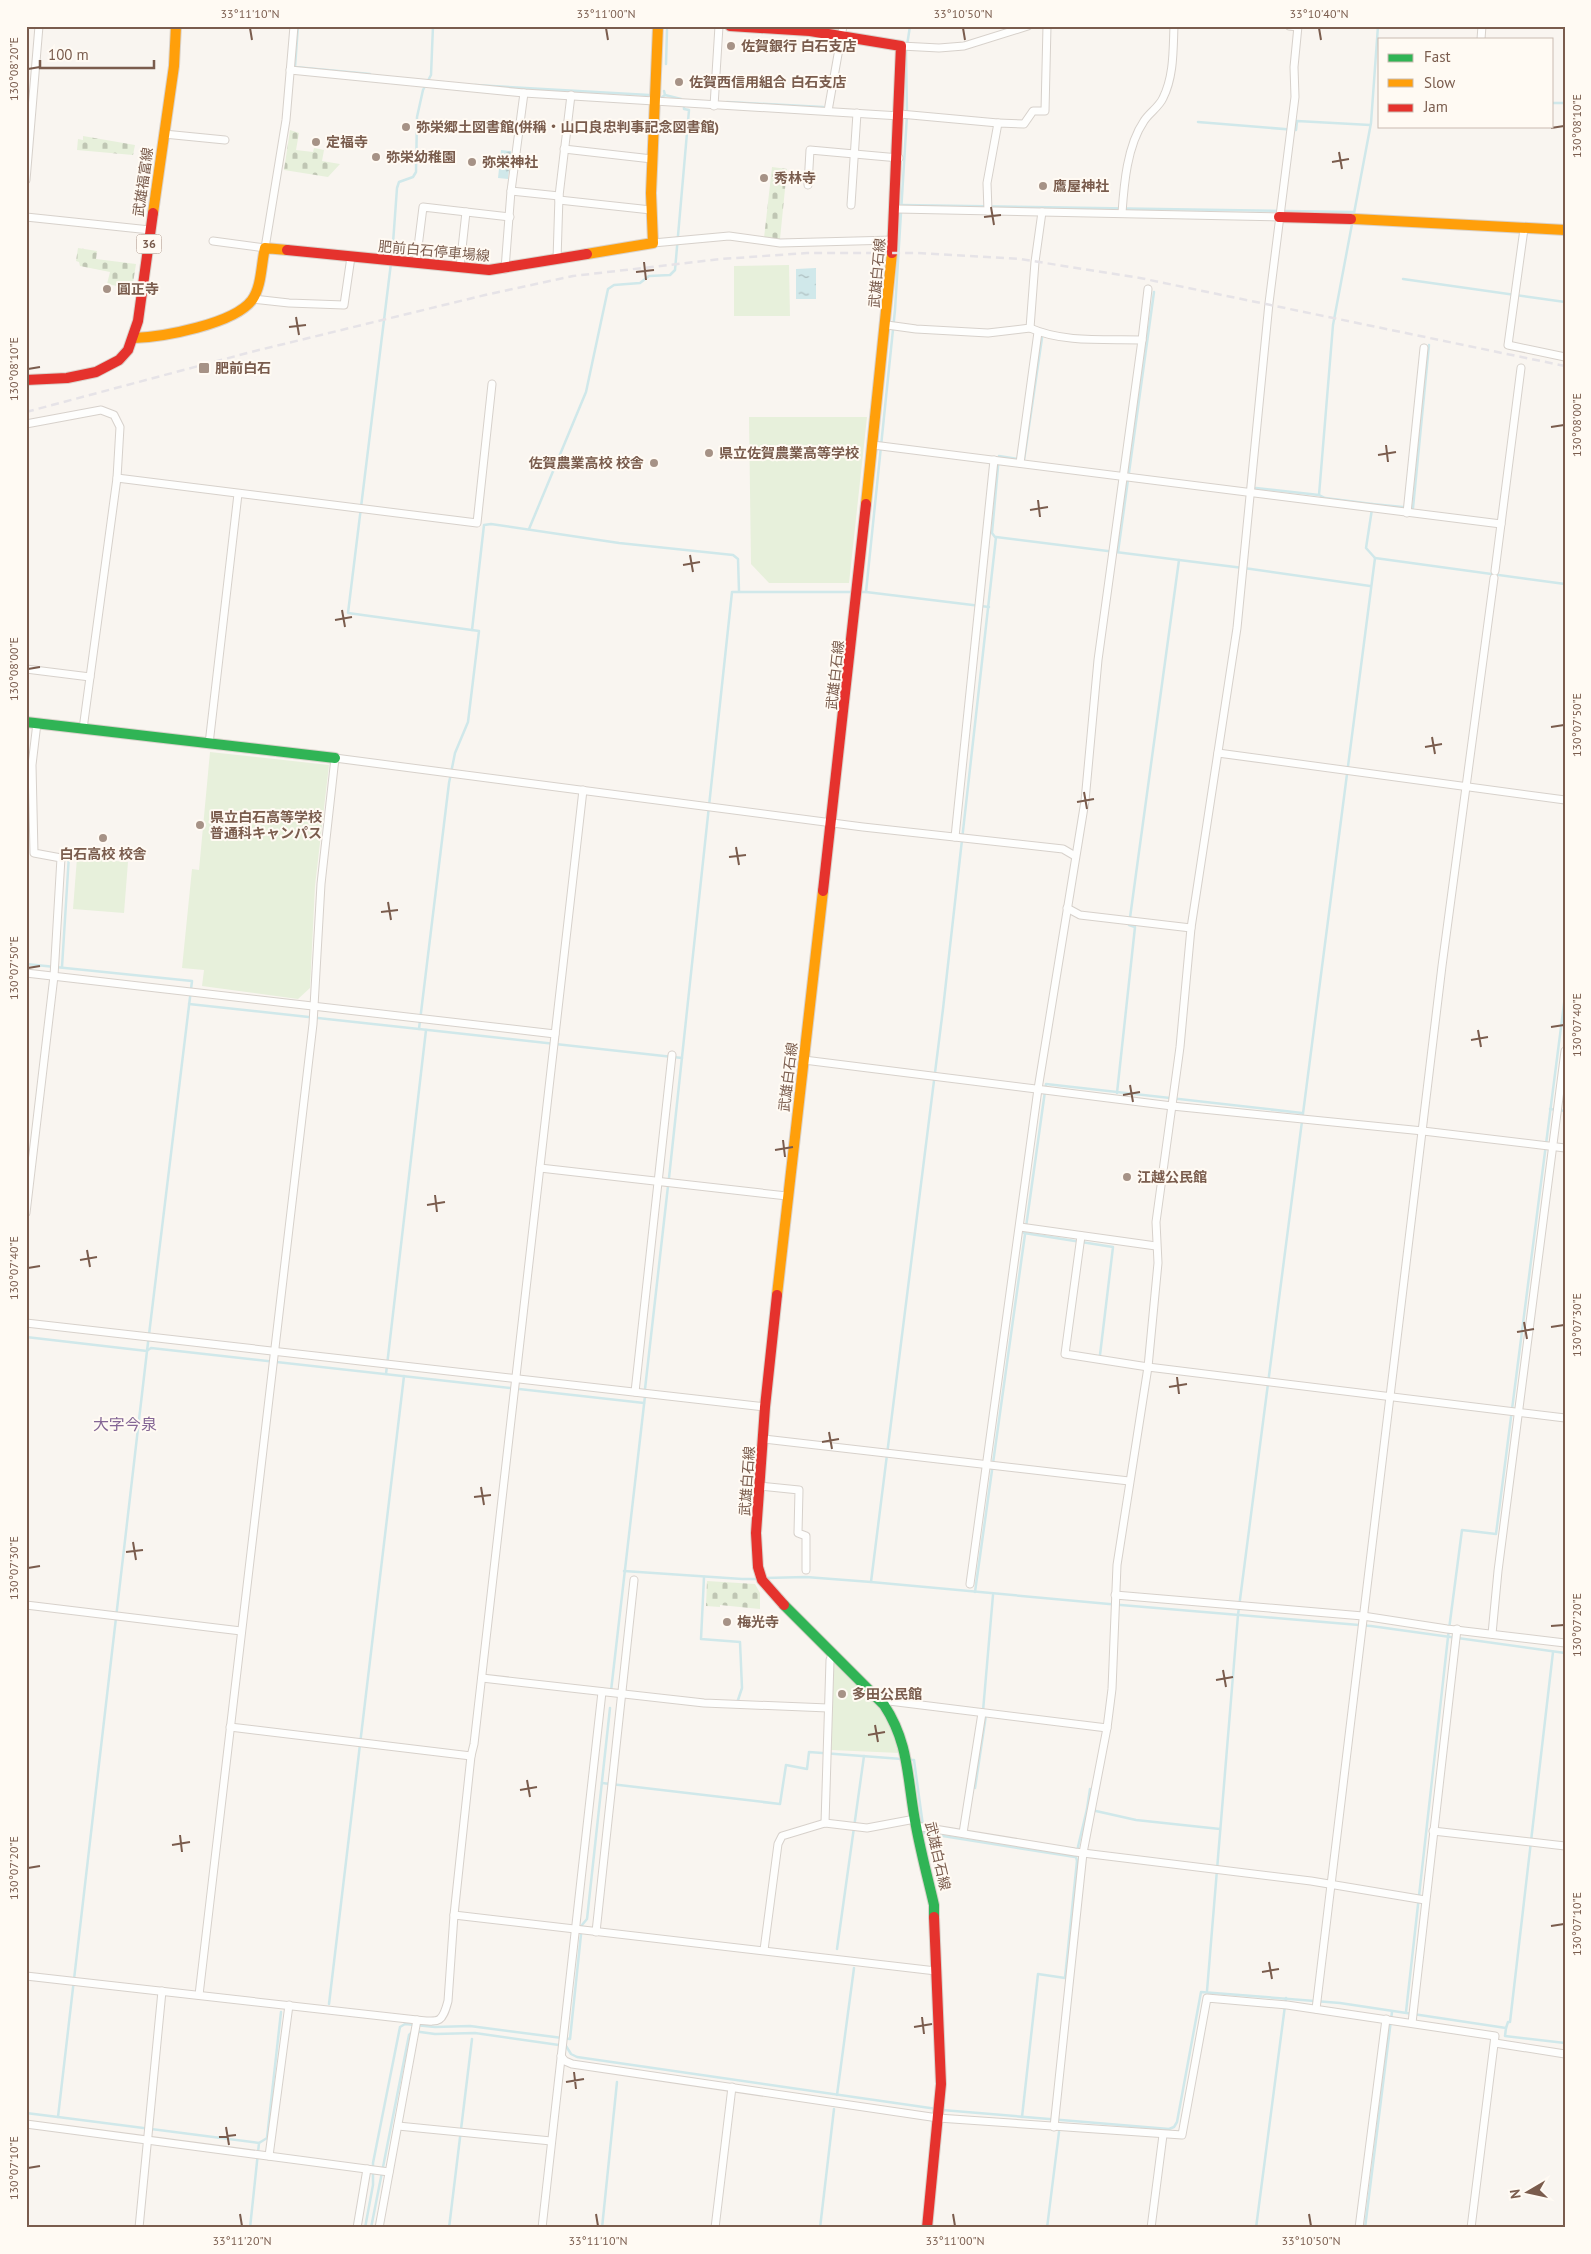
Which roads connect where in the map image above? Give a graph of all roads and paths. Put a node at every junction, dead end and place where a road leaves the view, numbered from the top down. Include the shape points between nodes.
1 (39, 26) edge
2 (176, 26) edge
3 (294, 26) edge
4 (658, 26) edge
5 (719, 26) edge
6 (730, 26) edge
7 (1028, 26) edge
8 (1047, 26) edge
9 (1174, 26) edge
10 (1288, 26) edge
11 (1298, 27) edge
12 (842, 31) edge
13 (905, 46) junction
14 (290, 70) junction
15 (524, 93) junction
16 (571, 95) junction
17 (655, 100) junction
18 (714, 103) junction
19 (828, 110) junction
20 (858, 113) junction
21 (904, 115) junction
22 (998, 123) junction
23 (164, 134) junction
24 (224, 140) dead end
25 (564, 149) junction
26 (855, 154) junction
27 (899, 158) junction
28 (652, 159) junction
29 (26, 180) edge
30 (808, 185) dead end
31 (512, 191) junction
32 (559, 198) junction
33 (852, 205) dead end
34 (988, 208) junction
35 (651, 210) junction
36 (901, 210) junction
37 (1122, 211) junction
38 (466, 212) junction
39 (1042, 212) junction
40 (1279, 213) junction
41 (26, 217) edge
42 (510, 217) junction
43 (1524, 229) junction
44 (150, 230) junction
45 (1565, 230) edge
46 (894, 240) junction
47 (213, 241) dead end
48 (653, 243) junction
49 (265, 248) junction
50 (351, 257) junction
51 (557, 260) junction
52 (416, 264) junction
53 (460, 267) junction
54 (505, 269) junction
55 (1148, 288) dead end
56 (253, 298) junction
57 (891, 325) junction
58 (1030, 328) junction
59 (1038, 332) junction
60 (134, 338) junction
61 (1142, 340) junction
62 (1424, 348) dead end
63 (1565, 357) edge
64 (1521, 368) dead end
65 (26, 380) edge
66 (492, 384) dead end
67 (26, 424) edge
68 (877, 445) junction
69 (997, 460) junction
70 (1021, 460) junction
71 (1127, 477) junction
72 (117, 478) junction
73 (1252, 493) junction
74 (238, 494) junction
75 (1408, 509) junction
76 (1501, 524) junction
77 (26, 669) edge
78 (90, 677) junction
79 (26, 722) edge
80 (37, 723) junction
81 (83, 729) junction
82 (210, 744) junction
83 (1218, 753) junction
84 (335, 758) junction
85 (1467, 786) junction
86 (584, 790) junction
87 (1565, 800) edge
88 (832, 823) junction
89 (960, 838) junction
90 (1075, 856) junction
91 (1067, 908) junction
92 (1191, 928) junction
93 (55, 970) junction
94 (26, 973) edge
95 (314, 1010) junction
96 (555, 1034) junction
97 (1565, 1051) edge
98 (672, 1057) dead end
99 (804, 1060) junction
100 (1043, 1090) junction
101 (1172, 1102) junction
102 (1423, 1131) junction
103 (1549, 1146) junction
104 (1565, 1148) edge
105 (540, 1168) junction
106 (658, 1181) junction
107 (787, 1196) junction
108 (26, 1213) edge
109 (1023, 1228) junction
110 (1080, 1240) junction
111 (1156, 1246) junction
112 (26, 1323) edge
113 (274, 1359) junction
114 (1148, 1367) junction
115 (514, 1386) junction
116 (636, 1392) junction
117 (1390, 1396) junction
118 (766, 1407) junction
119 (1514, 1412) junction
120 (1565, 1418) edge
121 (764, 1439) junction
122 (990, 1465) junction
123 (1129, 1481) junction
124 (760, 1486) junction
125 (806, 1570) dead end
126 (634, 1580) dead end
127 (970, 1584) dead end
128 (1115, 1601) junction
129 (26, 1605) edge
130 (1362, 1622) junction
131 (242, 1631) junction
132 (1453, 1632) junction
133 (1492, 1634) junction
134 (1565, 1643) edge
135 (834, 1653) junction
136 (482, 1678) junction
137 (612, 1693) junction
138 (884, 1705) junction
139 (828, 1708) junction
140 (985, 1713) junction
141 (230, 1727) junction
142 (1107, 1728) junction
143 (471, 1756) junction
144 (825, 1823) junction
145 (919, 1825) junction
146 (1433, 1831) junction
147 (963, 1833) junction
148 (1565, 1846) edge
149 (1079, 1853) junction
150 (1330, 1885) junction
151 (1421, 1900) junction
152 (454, 1915) junction
153 (579, 1929) junction
154 (596, 1932) junction
155 (764, 1950) junction
156 (936, 1971) junction
157 (26, 1976) edge
158 (162, 1991) junction
159 (199, 1995) junction
160 (1316, 2004) junction
161 (289, 2005) junction
162 (1389, 2019) junction
163 (417, 2022) junction
164 (1412, 2023) junction
165 (1495, 2044) junction
166 (561, 2053) junction
167 (1565, 2054) edge
168 (732, 2087) junction
169 (938, 2112) junction
170 (1054, 2122) junction
171 (26, 2124) edge
172 (398, 2126) junction
173 (1163, 2135) junction
174 (148, 2137) junction
175 (551, 2141) junction
176 (268, 2156) junction
177 (369, 2169) junction
178 (387, 2172) junction
179 (139, 2228) edge
180 (357, 2228) edge
181 (379, 2228) edge
182 (542, 2228) edge
183 (715, 2228) edge
184 (927, 2228) edge
185 (1151, 2228) edge
186 (1359, 2228) edge
187 (1471, 2228) edge

1 - 29 street
2 - 23 main road, 武雄福富線 / 36
3 - 14 street
4 - 17 main road
5 - 18 street
6 - 12 main road
7 - 13 street via 964,46
8 - 22 street via 1045,111 1033,111 1024,124
9 - 37 street via 1171,73 1163,99 1137,133
10 - 11 street
11 - 40 street via 1295,96
12 - 13 main road
12 - 19 street
13 - 21 main road, 武雄白石線
14 - 15 street
14 - 49 street via 286,120
15 - 16 street
15 - 31 street
16 - 17 street
16 - 25 street
17 - 18 street via 682,104
17 - 28 main road
18 - 19 street
19 - 20 street
20 - 21 street
20 - 26 street
21 - 22 street
21 - 27 main road, 武雄白石線
22 - 34 street via 987,183
23 - 24 street
23 - 44 main road, 武雄福富線 / 36
25 - 28 street
25 - 32 street
26 - 27 street
26 - 30 street via 810,150
26 - 33 street
27 - 36 main road, 武雄白石線
28 - 35 main road
31 - 32 street
31 - 42 street
32 - 35 street
32 - 51 street
34 - 36 street
34 - 39 street
35 - 48 main road
36 - 46 main road, 武雄白石線
37 - 39 street
37 - 40 street
38 - 42 street
38 - 52 street via 423,207
38 - 53 street
39 - 58 street
40 - 43 main road
40 - 73 street
41 - 44 street
42 - 54 street
43 - 45 main road
43 - 63 street via 1508,345
44 - 60 main road, 武雄福富線 / 36
46 - 48 street via 780,243 729,236
46 - 57 main road, 武雄白石線
47 - 49 street
48 - 51 main road, 肥前白石停車場線
49 - 50 main road, 肥前白石停車場線
49 - 56 main road
50 - 52 main road, 肥前白石停車場線
50 - 56 street via 344,305
51 - 54 main road, 肥前白石停車場線
52 - 53 main road, 肥前白石停車場線
53 - 54 main road, 肥前白石停車場線
55 - 61 street
56 - 60 main road via 245,309 229,318 154,337
57 - 58 street via 988,333
57 - 68 main road, 武雄白石線 via 878,383
58 - 59 street
59 - 61 street via 1074,338
59 - 70 street
60 - 65 main road, 武雄福富線 / 36 via 128,350 111,367 82,375
61 - 71 street
62 - 75 street
64 - 76 street
66 - 74 street via 478,523
67 - 72 street via 106,410 114,415 120,427
68 - 69 street
68 - 88 main road, 武雄白石線
69 - 70 street
69 - 89 street via 979,606
70 - 71 street
71 - 73 street
71 - 90 street via 1098,660 1085,801
72 - 74 street
72 - 78 street
73 - 75 street via 1372,509
73 - 83 street via 1238,628
74 - 82 street
75 - 76 street
76 - 85 street
77 - 78 street
78 - 81 street
79 - 80 main road
80 - 81 main road
80 - 93 street via 32,765 34,853 62,858
81 - 82 main road
82 - 84 main road
83 - 85 street
83 - 92 street
84 - 86 street
84 - 95 street via 321,884
85 - 87 street
85 - 102 street
86 - 88 street
86 - 96 street
88 - 89 street
88 - 99 main road, 武雄白石線
89 - 90 street via 1063,849
90 - 91 street
91 - 92 street via 1080,915
91 - 100 street
92 - 101 street
93 - 94 street
93 - 95 street
93 - 108 street
95 - 96 street via 421,1018
95 - 113 street
96 - 105 street
97 - 103 street
98 - 106 street
99 - 100 street
99 - 107 main road, 武雄白石線
100 - 101 street
100 - 109 street
101 - 102 street
101 - 111 street via 1156,1222
102 - 103 street
102 - 117 street
103 - 104 street
103 - 119 street
105 - 106 street
105 - 115 street
106 - 107 street
106 - 116 street
107 - 118 main road, 武雄白石線
109 - 110 street
109 - 122 street
110 - 111 street
110 - 114 street via 1065,1354
111 - 114 street via 1158,1263
112 - 113 street via 155,1338
113 - 115 street via 393,1365
113 - 131 street
114 - 117 street
114 - 123 street
115 - 116 street
115 - 136 street
116 - 118 street
117 - 119 street
117 - 130 street
118 - 121 main road, 武雄白石線
119 - 120 street
119 - 133 street
121 - 122 street
121 - 124 main road, 武雄白石線
122 - 123 street
122 - 127 street
123 - 128 street
124 - 125 street via 799,1490 798,1533 806,1536
124 - 135 main road, 武雄白石線 via 756,1532 761,1578 771,1592
126 - 137 street
128 - 130 street via 1239,1606
128 - 142 street via 1112,1689
129 - 131 street
130 - 132 street
130 - 150 street
131 - 141 street
132 - 133 street
132 - 146 street
133 - 134 street
135 - 138 main road, 武雄白石線
135 - 139 street via 830,1660
136 - 137 street
136 - 143 street
137 - 139 street via 728,1706
137 - 153 street
137 - 154 street via 612,1784
138 - 140 street via 889,1701
138 - 145 main road, 武雄白石線 via 904,1742
139 - 144 street
140 - 142 street
140 - 147 street
141 - 143 street
141 - 159 street
142 - 149 street via 1092,1810
143 - 152 street
144 - 145 street via 867,1828
144 - 155 street via 782,1836 778,1844
145 - 147 street
145 - 156 main road, 武雄白石線 via 934,1905
146 - 148 street
146 - 151 street
147 - 149 street
149 - 150 street
149 - 170 street
150 - 151 street
150 - 160 street
151 - 164 street
152 - 153 street
152 - 163 street via 445,2014 435,2022
153 - 154 street
153 - 166 street
154 - 155 street
155 - 156 street
156 - 169 main road, 武雄白石線 via 941,2069
157 - 158 street
158 - 159 street
158 - 174 street
159 - 161 street
160 - 162 street
160 - 173 street via 1285,2005 1207,1998 1182,2135
161 - 163 street
161 - 176 street
162 - 164 street
162 - 186 street
163 - 172 street
164 - 165 street via 1495,2036
165 - 167 street
165 - 187 street
166 - 168 street via 565,2061 572,2064
166 - 175 street
168 - 169 street
168 - 183 street
169 - 170 street
169 - 184 main road, 武雄白石線
170 - 173 street
171 - 174 street
172 - 175 street
172 - 178 street
173 - 185 street
174 - 176 street
174 - 179 street
175 - 182 street
176 - 177 street
177 - 178 street
177 - 180 street
178 - 181 street

